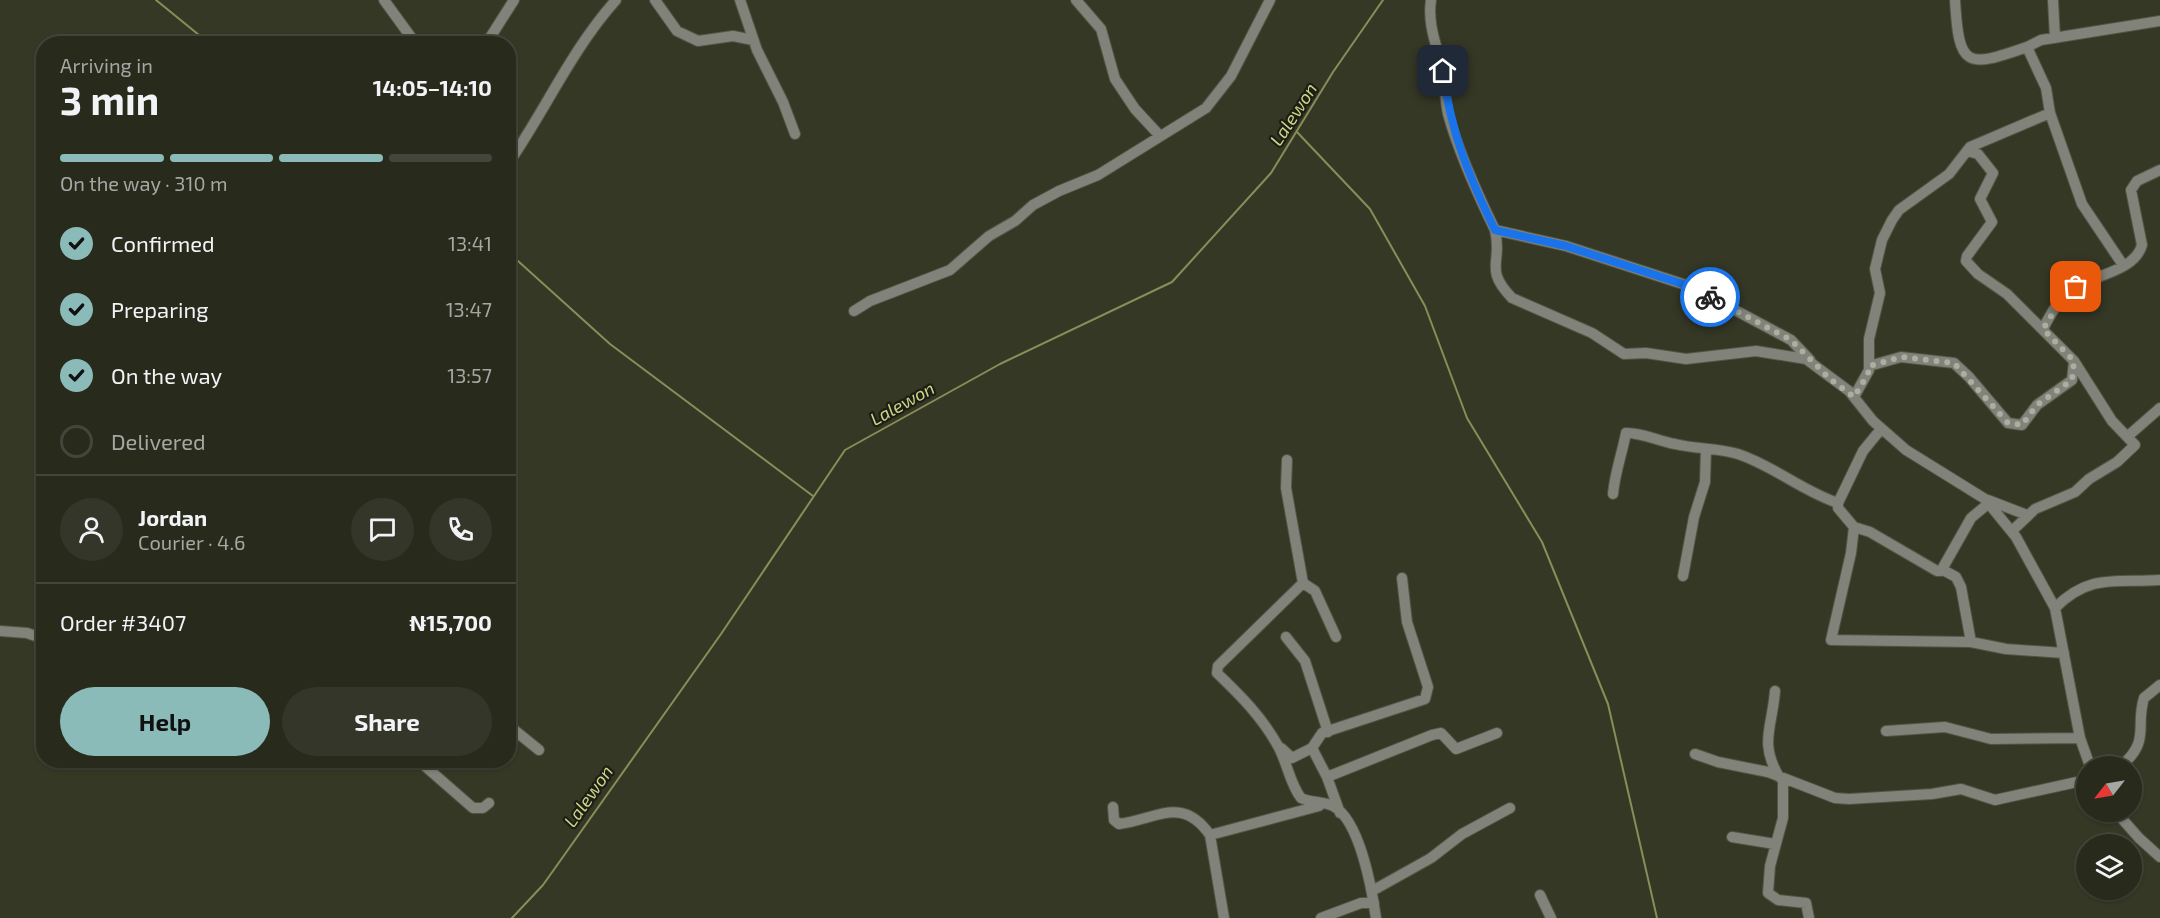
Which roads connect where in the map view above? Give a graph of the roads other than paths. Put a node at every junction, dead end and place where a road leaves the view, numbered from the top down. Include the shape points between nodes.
1 (384, 0) edge
2 (514, 0) edge
3 (616, 0) edge
4 (655, 0) edge
5 (740, 0) edge
6 (1076, 0) edge
7 (1270, 0) edge
8 (1431, 0) edge
9 (1955, 0) edge
10 (2053, 0) edge
11 (2160, 22) edge
12 (410, 36) edge
13 (491, 36) edge
14 (2055, 38) junction
15 (753, 40) junction
16 (2027, 47) junction
17 (2050, 113) junction
18 (795, 134) dead end
19 (1160, 136) junction
20 (1967, 151) junction
21 (516, 152) edge
22 (2160, 170) edge
23 (1495, 230) junction
24 (2123, 265) junction
25 (854, 311) dead end
26 (2043, 329) junction
27 (2074, 361) junction
28 (1812, 362) junction
29 (1869, 366) junction
30 (1854, 397) junction
31 (2160, 408) edge
32 (1881, 429) junction
33 (2128, 436) junction
34 (1706, 449) junction
35 (1287, 460) dead end
36 (1613, 494) dead end
37 (1987, 501) junction
38 (1838, 502) junction
39 (2027, 515) junction
40 (1854, 527) junction
41 (2012, 531) junction
42 (1943, 570) junction
43 (1683, 576) dead end
44 (1402, 578) dead end
45 (2160, 580) edge
46 (1303, 583) junction
47 (2055, 608) junction
48 (0, 631) edge
49 (36, 636) edge
50 (1286, 637) dead end
51 (1336, 638) dead end
52 (1971, 642) junction
53 (2064, 653) junction
54 (2160, 685) edge
55 (1776, 691) dead end
56 (516, 731) edge
57 (1886, 731) dead end
58 (1328, 732) junction
59 (1497, 733) dead end
60 (2080, 738) junction
61 (1277, 745) junction
62 (1312, 748) junction
63 (539, 750) dead end
64 (1695, 754) dead end
65 (2086, 756) edge
66 (2130, 756) edge
67 (427, 768) edge
68 (1327, 777) junction
69 (1781, 777) junction
70 (2076, 782) edge
71 (489, 803) dead end
72 (1327, 804) junction
73 (1113, 807) dead end
74 (1510, 808) dead end
75 (1340, 813) junction
76 (2125, 822) edge
77 (1210, 835) junction
78 (1731, 837) dead end
79 (1775, 844) junction
80 (2160, 857) edge
81 (1372, 891) junction
82 (1540, 895) dead end
83 (1374, 903) junction
84 (1224, 918) edge
85 (1321, 918) edge
86 (1376, 918) edge
87 (1551, 918) edge
88 (1809, 918) edge

1 - 12 street
2 - 13 street
3 - 21 street via 570,60
4 - 15 street via 677,31 698,41 733,36
5 - 15 street
6 - 19 street via 1101,29 1115,79
7 - 19 street via 1242,57 1214,100
8 - 23 street via 1433,41 1443,71 1447,111
9 - 16 street via 1956,36 1970,58 1983,60
10 - 14 street
11 - 14 street
14 - 16 street
15 - 18 street
16 - 17 street via 2046,88
17 - 20 street via 1975,144
17 - 24 street via 2082,204
19 - 25 street via 1098,175 1033,205 950,270
20 - 26 street via 1978,154 1993,173 1980,200 1992,222 1966,261
20 - 29 street via 1949,174 1899,210 1882,240 1875,269 1880,293 1869,339
22 - 24 street via 2137,182 2131,190 2142,244 2136,257
23 - 28 street via 1566,246 1692,287 1791,340
23 - 28 street via 1498,243 1494,273 1512,298 1592,333 1624,354 1686,359 1756,351
24 - 26 street via 2069,291
26 - 27 street
27 - 29 street via 2072,380 2037,405 2022,425 2008,423 1954,363 1901,357
27 - 33 street via 2112,421
28 - 30 street
29 - 30 street
30 - 32 street
31 - 33 street
32 - 37 street via 1906,450
32 - 38 street via 1863,451
33 - 39 street via 2134,448 2117,462 2075,492 2047,502
34 - 36 street via 1626,433
34 - 38 street via 1737,454 1813,494
34 - 43 street via 1705,482
35 - 46 street via 1286,488
37 - 39 street
37 - 41 street
37 - 42 street via 1971,519
38 - 40 street via 1840,513
39 - 41 street
40 - 42 street via 1870,532 1937,571
40 - 52 street via 1831,640
41 - 47 street
42 - 52 street via 1956,577 1961,588
44 - 58 street via 1407,622 1428,687 1425,699
45 - 47 street via 2087,584 2068,594
46 - 51 street via 1316,591
46 - 61 street via 1217,668 1217,674 1254,708
47 - 53 street
48 - 49 street
50 - 58 street via 1305,662
52 - 53 street
53 - 60 street
54 - 66 street via 2144,698 2142,734
55 - 69 street via 1766,745
56 - 63 street
57 - 60 street via 1945,728 1991,739
58 - 62 street
59 - 68 street via 1456,749 1441,734 1432,735
60 - 65 street
61 - 62 street via 1292,758
61 - 72 street via 1301,798
62 - 68 street
64 - 69 street
67 - 71 street via 473,808
68 - 75 street
69 - 70 street via 1835,798 1898,797 1961,789 1995,800
69 - 79 street via 1783,818
72 - 75 street
72 - 77 street
73 - 77 street via 1114,820 1119,824 1172,811 1186,812
74 - 81 street
75 - 81 street via 1359,847
76 - 80 street
77 - 84 street
78 - 79 street
79 - 88 street via 1768,893 1778,900 1806,903
81 - 83 street
82 - 87 street
83 - 85 street via 1361,903
83 - 86 street

